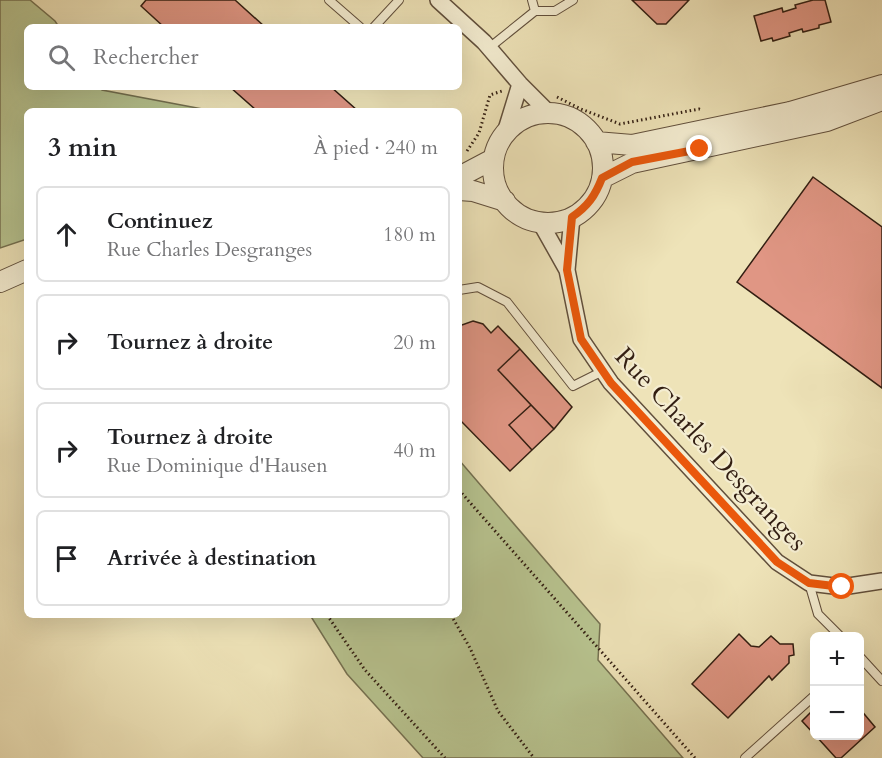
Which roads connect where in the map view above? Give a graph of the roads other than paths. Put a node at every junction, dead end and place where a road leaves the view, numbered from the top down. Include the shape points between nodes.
1 (329, 0) edge
2 (399, 0) edge
3 (438, 0) edge
4 (532, 0) edge
5 (573, 0) edge
6 (535, 11) junction
7 (357, 24) edge
8 (377, 24) edge
9 (489, 48) junction
10 (520, 84) junction
11 (882, 85) edge
12 (882, 100) edge
13 (549, 103) junction
14 (505, 133) junction
15 (596, 142) junction
16 (493, 159) junction
17 (462, 175) edge
18 (602, 178) junction
19 (462, 190) edge
20 (505, 201) junction
21 (572, 217) junction
22 (540, 222) junction
23 (567, 270) junction
24 (24, 271) edge
25 (0, 282) edge
26 (462, 290) edge
27 (603, 371) junction
28 (882, 581) edge
29 (809, 583) junction
30 (836, 632) edge
31 (864, 661) edge
32 (882, 681) edge
33 (810, 700) edge
34 (744, 758) edge

1 - 7 lane
2 - 8 lane
3 - 9 street
4 - 6 lane
5 - 6 lane via 555,11
6 - 9 lane
9 - 10 street
10 - 13 street
10 - 14 street
11 - 15 street via 790,112 632,145
12 - 18 street via 827,121 632,162
13 - 14 street
13 - 15 street via 588,130
14 - 16 street
15 - 18 street via 602,159
16 - 17 street
16 - 20 street via 497,189
18 - 21 street via 586,207
19 - 20 street
20 - 22 street via 521,215
21 - 22 street
21 - 23 street, Rue Charles Desgranges
22 - 23 street, Rue Charles Desgranges
23 - 27 street, Rue Charles Desgranges via 581,339
24 - 25 street
26 - 27 lane via 478,287 507,302 573,386
27 - 29 street, Rue Charles Desgranges via 777,562
28 - 29 street, Rue Charles Desgranges via 842,587
29 - 30 lane via 818,614
31 - 32 lane
33 - 34 lane

